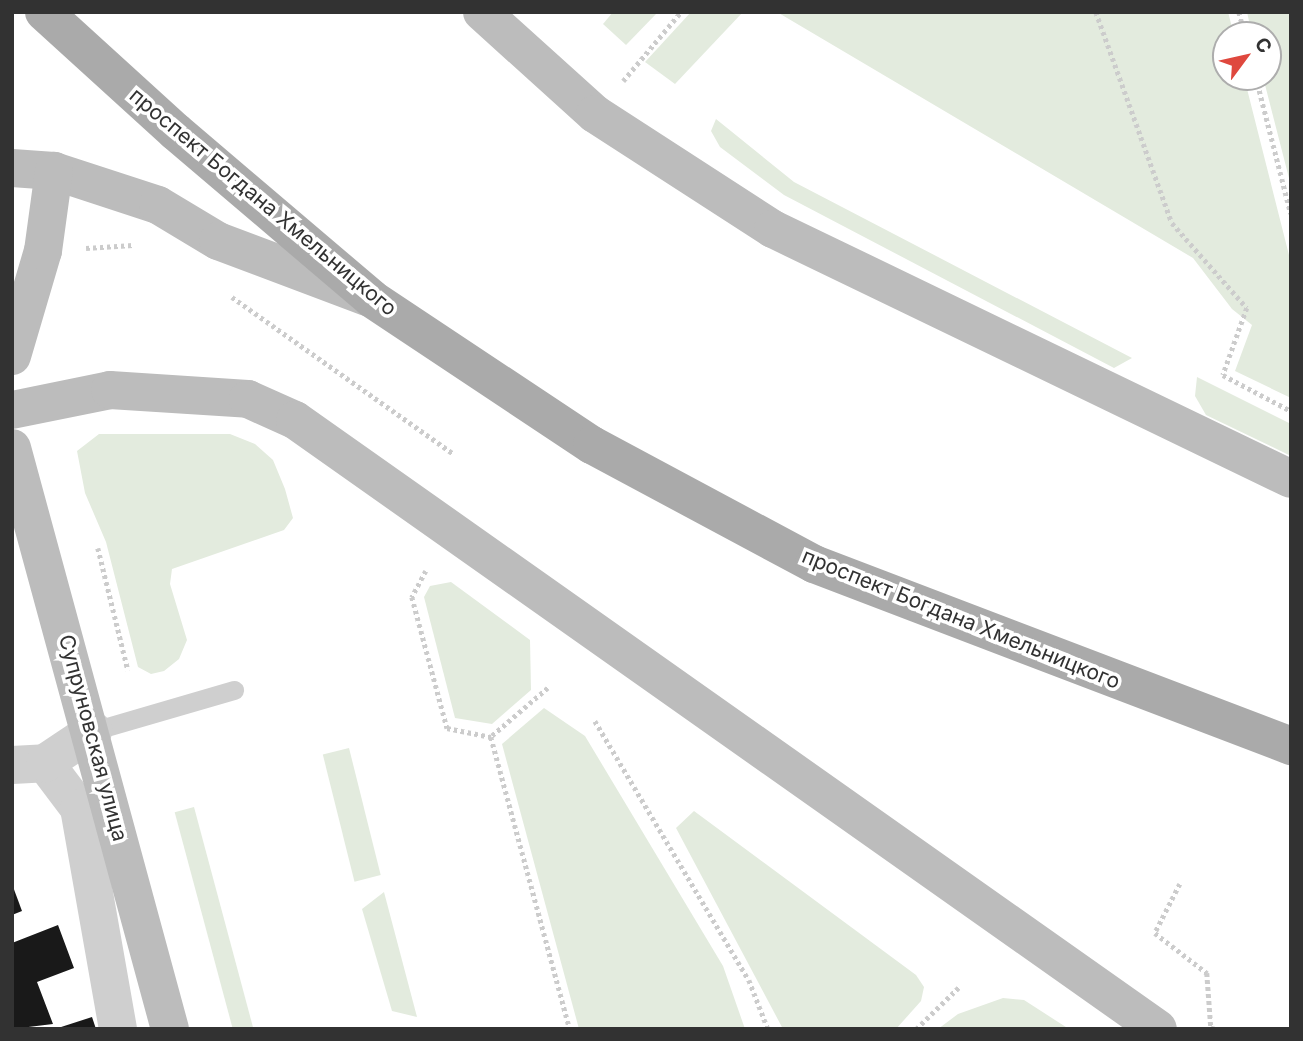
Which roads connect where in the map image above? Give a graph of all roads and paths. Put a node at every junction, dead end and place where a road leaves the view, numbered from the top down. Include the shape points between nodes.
1 (44, 12) edge
2 (482, 12) edge
3 (681, 12) edge
4 (1096, 12) edge
5 (1260, 91) edge
6 (595, 114) junction
7 (12, 168) edge
8 (54, 170) junction
9 (1291, 214) edge
10 (141, 245) dead end
11 (43, 251) junction
12 (223, 290) dead end
13 (372, 299) junction
14 (12, 356) edge
15 (12, 410) edge
16 (1291, 411) edge
17 (12, 448) edge
18 (454, 454) dead end
19 (1291, 479) edge
20 (98, 548) dead end
21 (426, 571) dead end
22 (128, 670) dead end
23 (548, 688) dead end
24 (234, 690) dead end
25 (595, 721) dead end
26 (93, 731) junction
27 (491, 737) junction
28 (1291, 746) edge
29 (29, 764) edge
30 (1180, 884) dead end
31 (960, 986) dead end
32 (118, 1029) edge
33 (170, 1029) edge
34 (570, 1029) edge
35 (768, 1029) edge
36 (916, 1029) edge
37 (1158, 1029) edge
38 (1216, 1029) edge

1 - 13 main road, проспект Богдана Хмельницкого
2 - 6 street
3 - 6 path
4 - 16 path via 1172,223 1247,308 1223,375
5 - 9 path
6 - 19 street via 773,229
7 - 8 street
8 - 11 street
8 - 13 street via 158,205 218,242
10 - 11 path
11 - 14 street
12 - 18 path
13 - 28 main road, проспект Богдана Хмельницкого via 592,445 814,564
15 - 37 street via 110,390 248,399 295,420
17 - 26 street, Супруновская улица
20 - 22 path
21 - 27 path via 412,597 447,728
23 - 27 path
24 - 26 lane
25 - 35 path via 749,980
26 - 29 street
26 - 33 street, Супруновская улица
27 - 34 path
29 - 32 street via 79,808
30 - 38 path via 1155,933 1207,973 1211,1028
31 - 36 path

